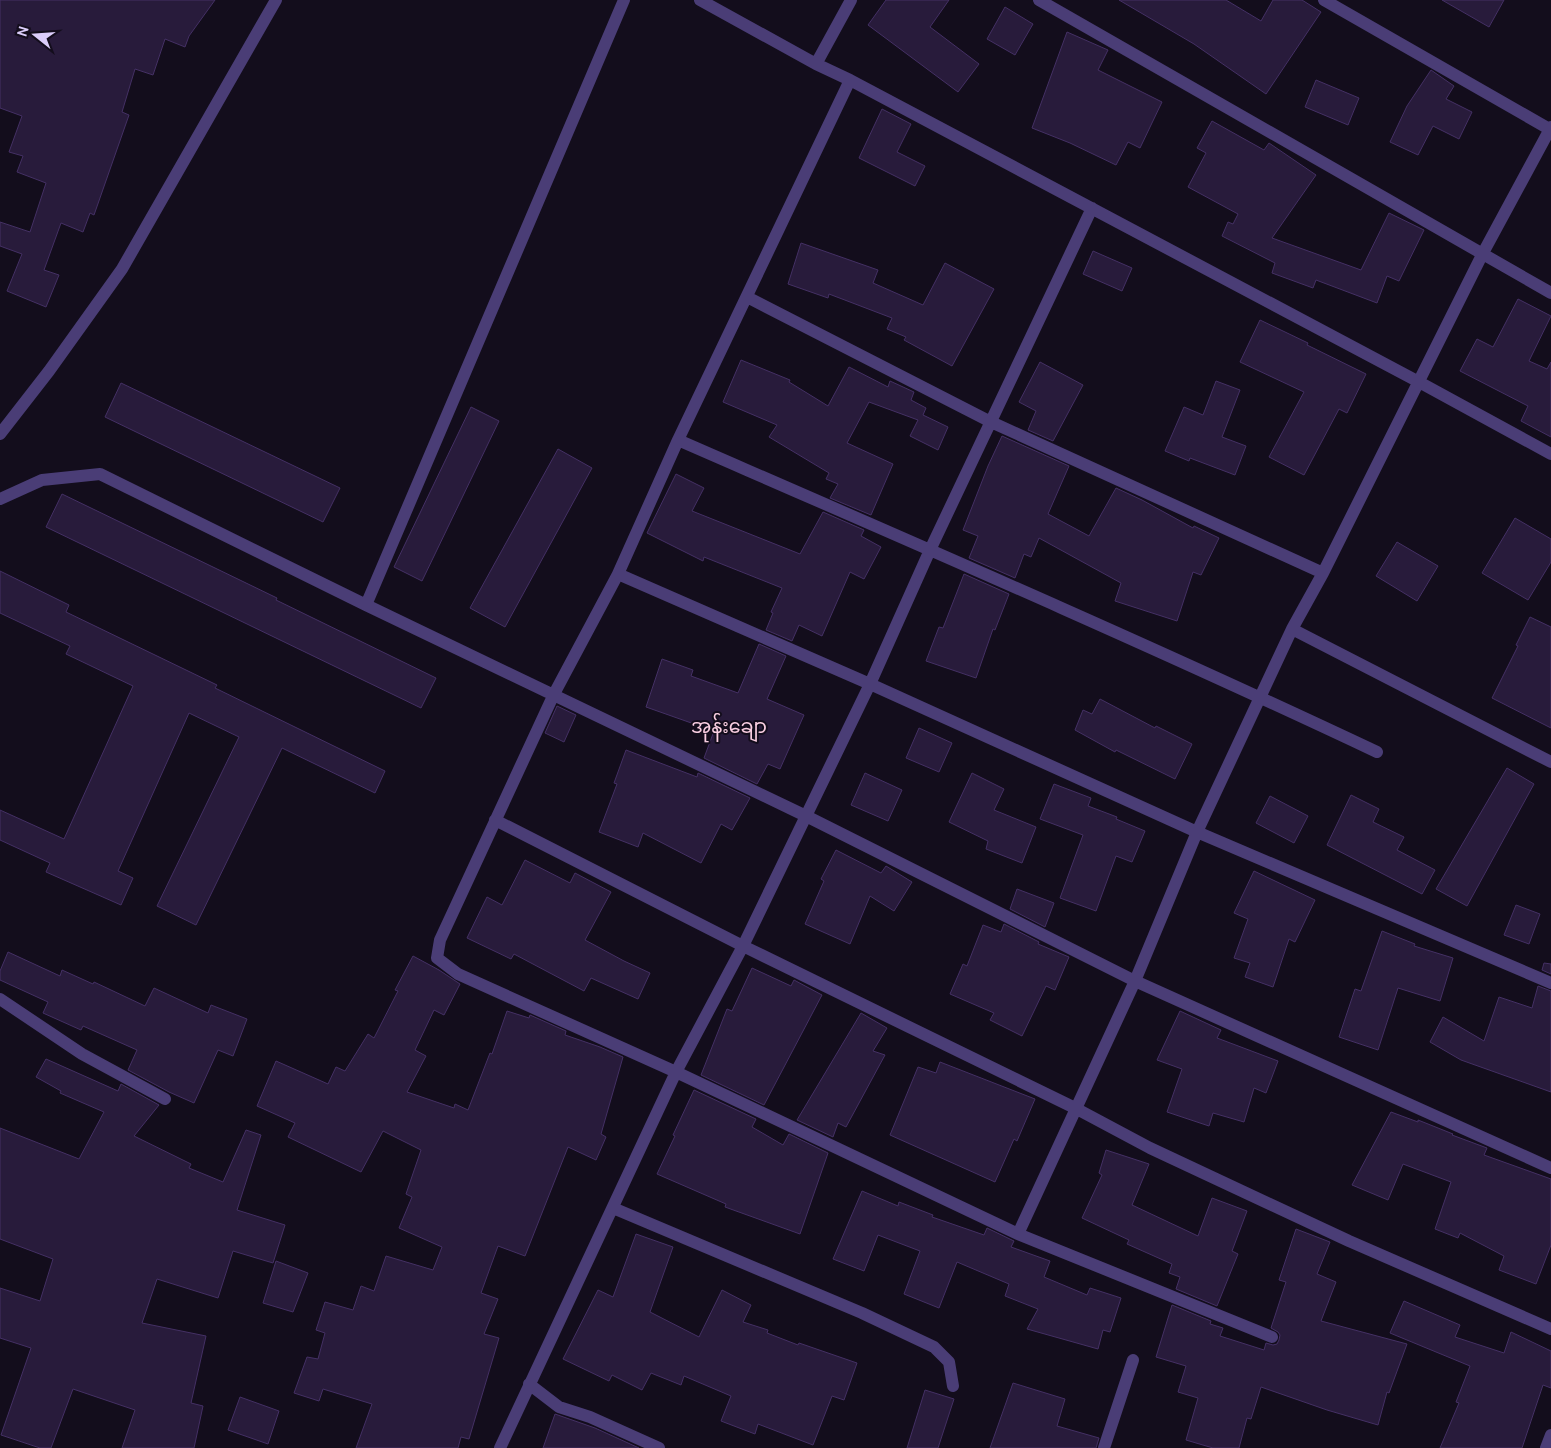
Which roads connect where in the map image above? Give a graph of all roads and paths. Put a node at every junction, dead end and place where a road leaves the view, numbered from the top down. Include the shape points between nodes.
1 (276, 0) edge
2 (624, 0) edge
3 (700, 0) edge
4 (851, 0) edge
5 (1039, 0) edge
6 (1324, 0) edge
7 (816, 64) junction
8 (850, 80) junction
9 (1551, 129) edge
10 (1092, 208) junction
11 (1483, 253) junction
12 (1551, 292) edge
13 (747, 297) junction
14 (1419, 382) junction
15 (991, 422) junction
16 (0, 434) edge
17 (678, 440) junction
18 (1551, 454) edge
19 (0, 499) edge
20 (930, 550) junction
21 (1323, 573) junction
22 (618, 574) junction
23 (366, 605) junction
24 (1292, 630) junction
25 (870, 684) junction
26 (554, 694) junction
27 (1260, 697) junction
28 (1377, 752) dead end
29 (1551, 762) edge
30 (806, 816) junction
31 (495, 820) junction
32 (1197, 832) junction
33 (743, 946) junction
34 (1135, 981) junction
35 (1551, 983) edge
36 (0, 999) edge
37 (676, 1072) junction
38 (165, 1099) dead end
39 (1075, 1108) junction
40 (1551, 1168) edge
41 (613, 1208) junction
42 (1018, 1234) junction
43 (1551, 1329) edge
44 (1272, 1337) dead end
45 (1133, 1360) dead end
46 (529, 1384) junction
47 (954, 1386) dead end
48 (1551, 1435) edge
49 (500, 1448) edge
50 (659, 1448) edge
51 (1104, 1448) edge
52 (1546, 1448) edge

1 - 16 street via 122,269
2 - 23 street
3 - 7 street
4 - 7 street
5 - 11 street
6 - 9 street
7 - 8 street
8 - 10 street
8 - 13 street
9 - 11 street
10 - 14 street
10 - 15 street
11 - 12 street
11 - 14 street
13 - 15 street
13 - 17 street
14 - 18 street
14 - 21 street
15 - 20 street
15 - 21 street
17 - 20 street
17 - 22 street
19 - 23 street via 42,480 100,474
20 - 25 street
20 - 27 street
21 - 24 street
22 - 25 street
22 - 26 street
23 - 26 street
24 - 27 street
24 - 29 street
25 - 30 street
25 - 32 street
26 - 30 street
26 - 31 street
27 - 28 street
27 - 32 street
30 - 33 street
30 - 34 street
31 - 33 street
31 - 37 street via 440,940 437,958 458,974
32 - 34 street
32 - 35 street
33 - 37 street
33 - 39 street
34 - 39 street
34 - 40 street
36 - 38 street via 82,1054
37 - 41 street
37 - 42 street
39 - 42 street
39 - 43 street via 1188,1166
41 - 46 street
41 - 47 street via 862,1313 934,1347 949,1362
42 - 44 street
45 - 51 street
46 - 49 street
46 - 50 street via 559,1407 590,1417
48 - 52 street

